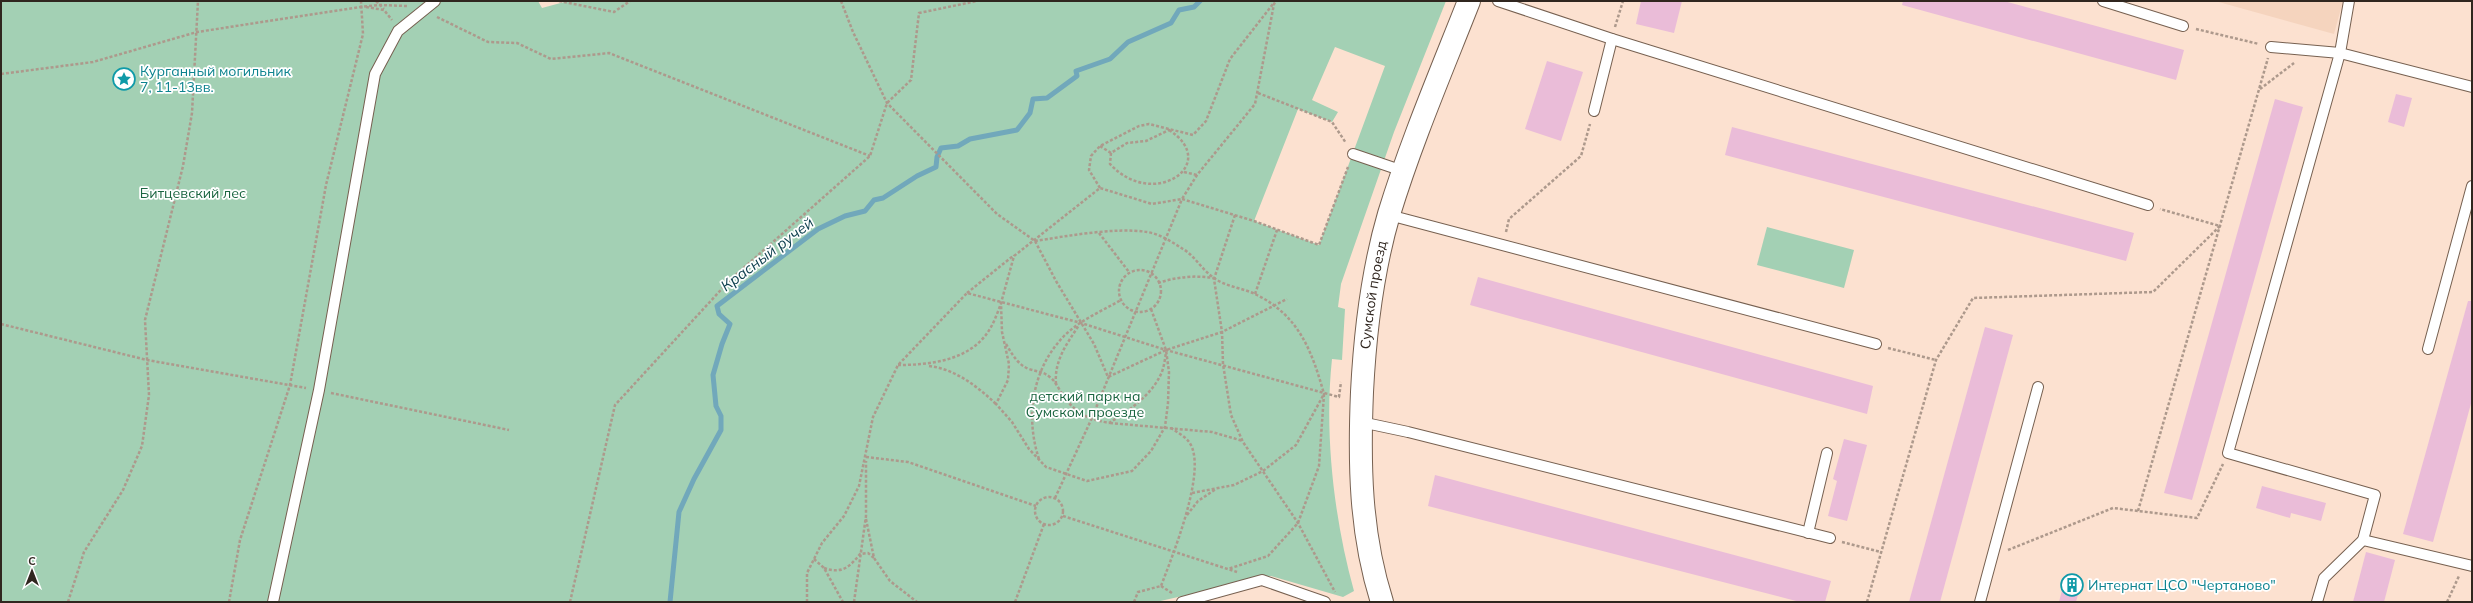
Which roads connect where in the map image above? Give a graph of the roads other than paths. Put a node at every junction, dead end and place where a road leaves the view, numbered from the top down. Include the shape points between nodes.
1 (434, 1) edge
2 (1468, 1) edge
3 (1498, 1) edge
4 (2102, 1) edge
5 (2349, 1) edge
6 (2184, 26) road end
7 (1612, 39) junction
8 (2272, 47) road end
9 (2340, 53) junction
10 (2472, 87) edge
11 (1594, 111) road end
12 (1353, 154) road end
13 (1403, 171) junction
14 (2472, 186) edge
15 (2148, 205) road end
16 (1389, 215) junction
17 (1876, 344) road end
18 (2428, 349) dead end
19 (2038, 387) dead end
20 (1361, 422) junction
21 (1827, 453) dead end
22 (1808, 533) junction
23 (1830, 538) road end
24 (2363, 540) junction
25 (2468, 564) edge
26 (273, 602) edge
27 (1182, 602) edge
28 (1325, 602) edge
29 (1382, 602) edge
30 (1980, 602) edge
31 (2317, 602) edge

1 - 26 lane via 398,31 375,74 319,390
2 - 13 street, Сумской проезд
3 - 7 lane
4 - 6 lane
5 - 9 lane
7 - 11 lane
7 - 15 lane
8 - 9 lane
9 - 10 lane
9 - 24 lane via 2228,453 2375,495
12 - 13 lane
13 - 16 street, Сумской проезд
14 - 18 lane
16 - 17 lane
16 - 20 street, Сумской проезд via 1376,264 1365,350
19 - 30 lane
20 - 22 lane
20 - 29 street, Сумской проезд via 1360,477 1363,524
21 - 22 lane
22 - 23 lane
24 - 25 lane
24 - 31 lane via 2324,578
27 - 28 lane via 1262,580

